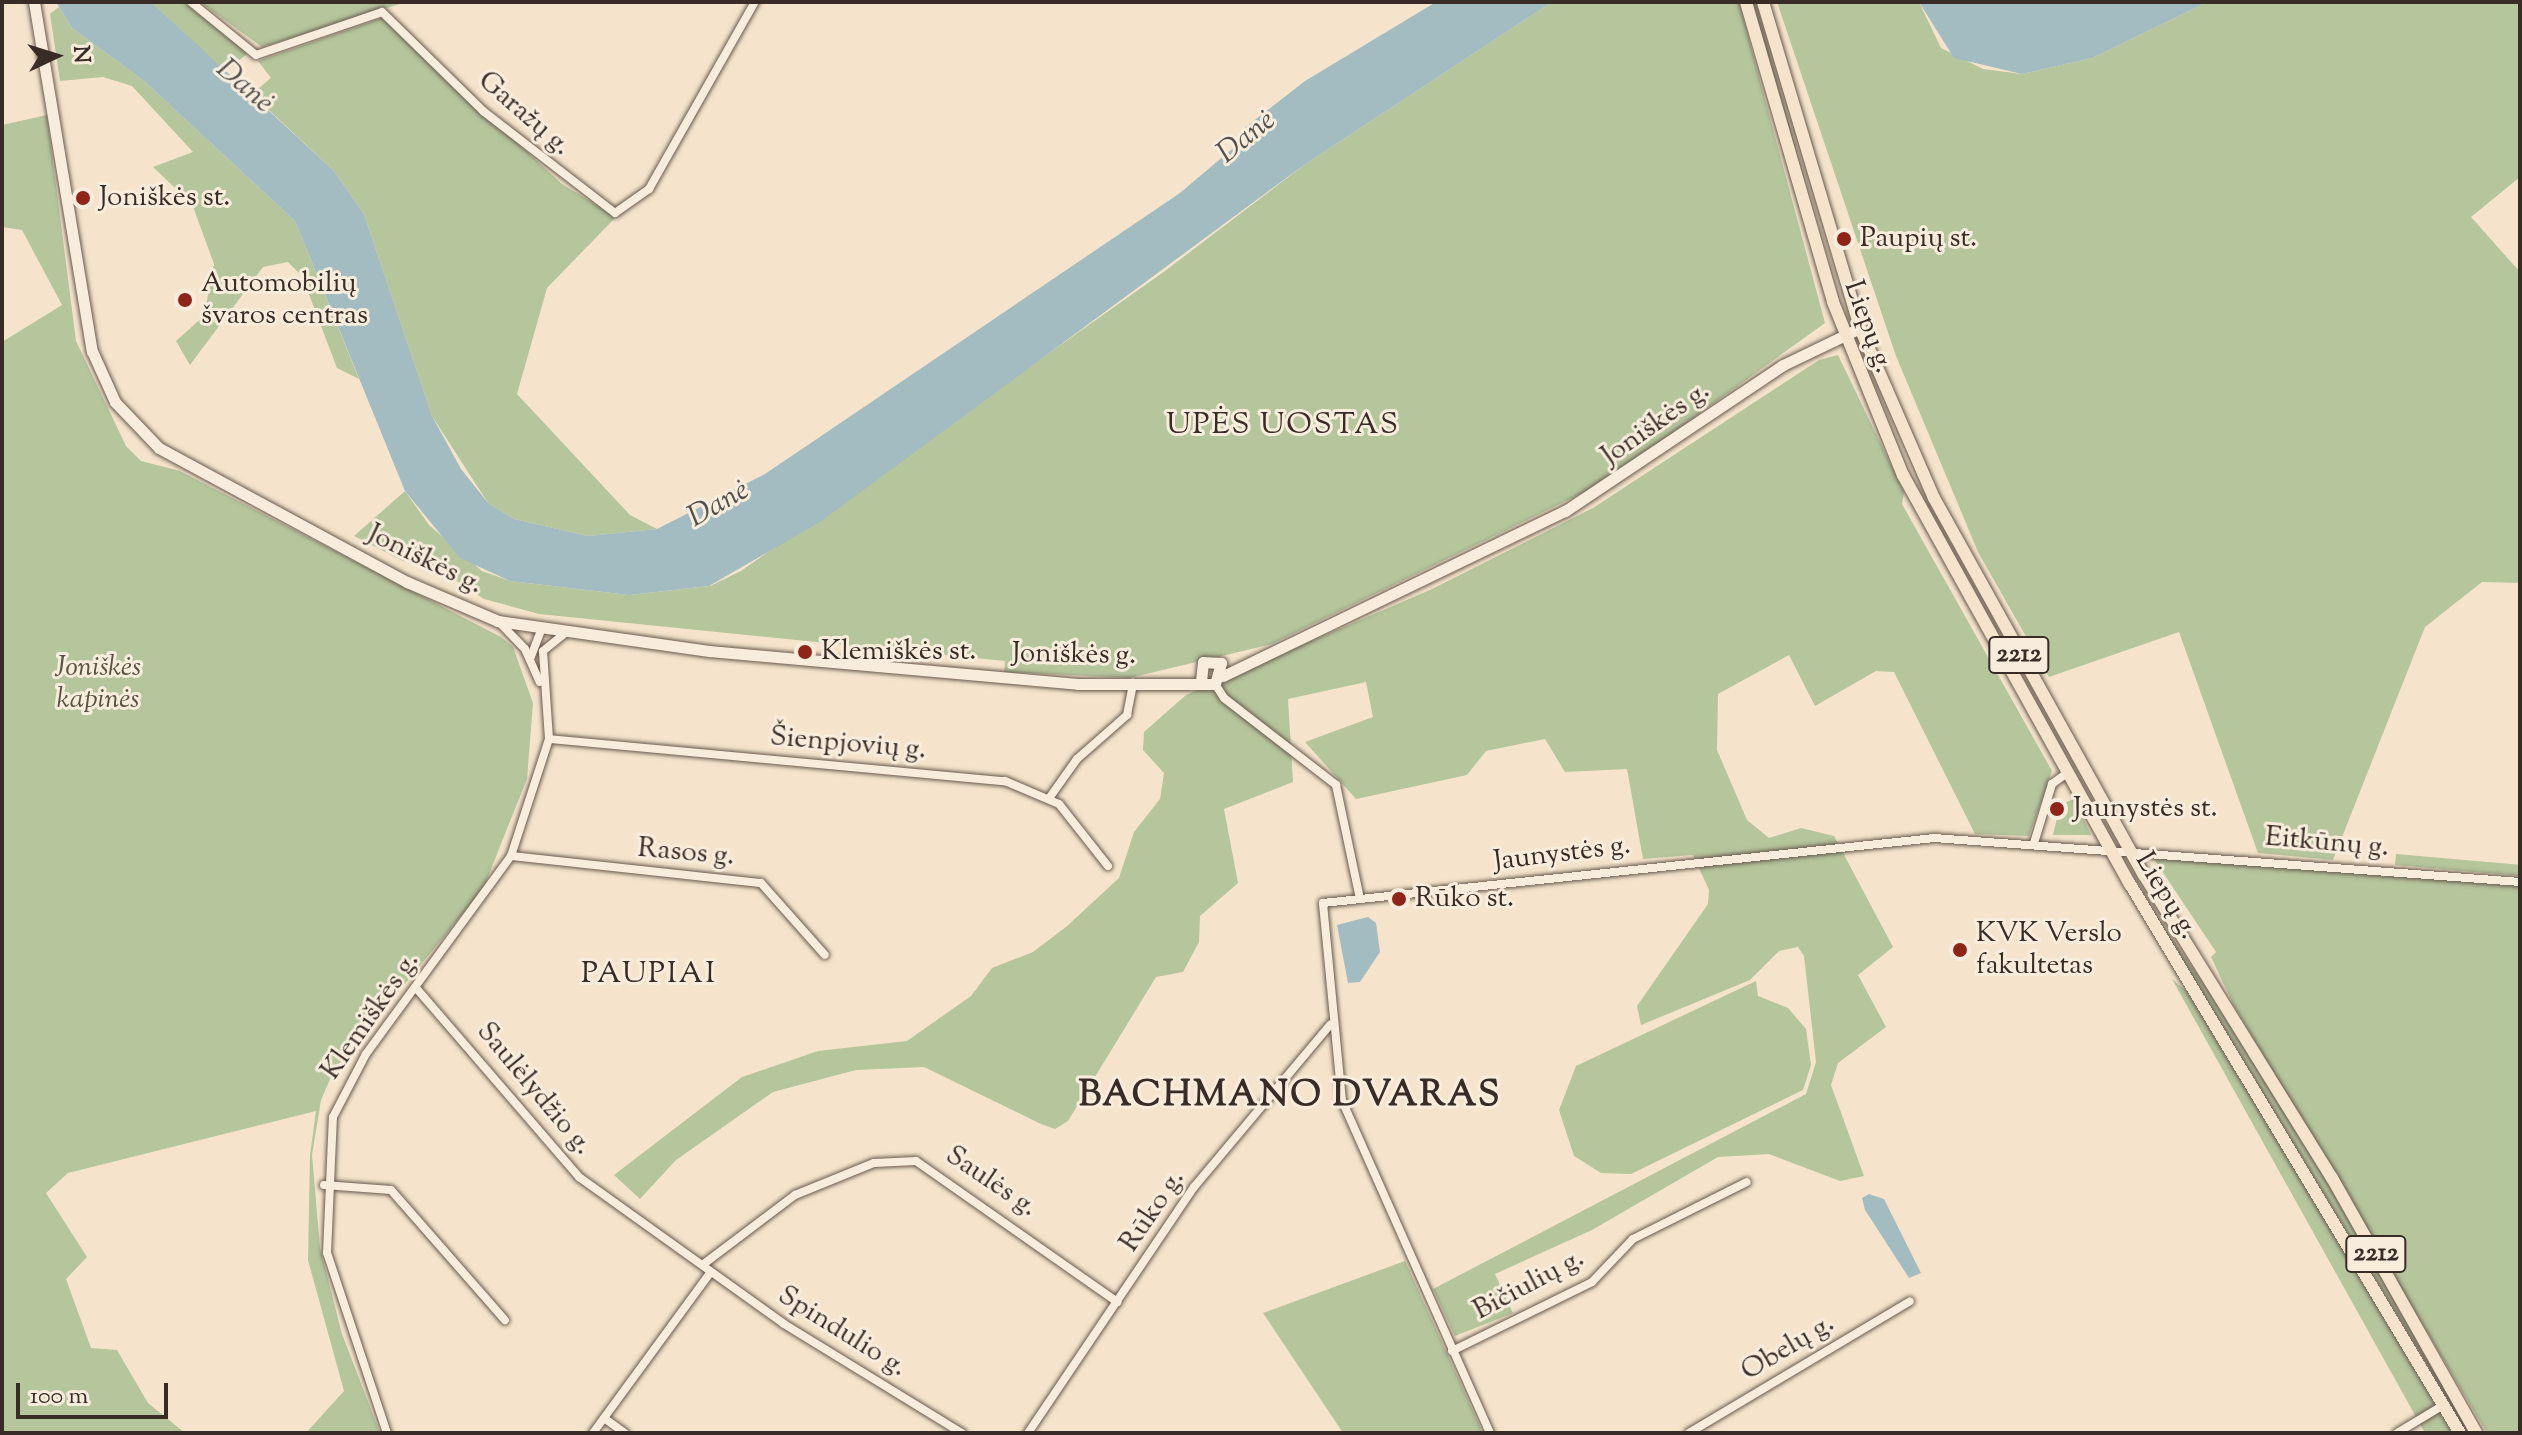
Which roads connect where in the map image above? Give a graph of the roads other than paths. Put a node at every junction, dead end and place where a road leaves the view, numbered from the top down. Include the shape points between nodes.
1 (34, 2) edge
2 (191, 2) edge
3 (755, 2) edge
4 (1746, 2) edge
5 (1763, 2) edge
6 (1860, 328) junction
7 (1844, 334) junction
8 (498, 621) junction
9 (541, 631) junction
10 (563, 635) junction
11 (543, 651) junction
12 (530, 659) junction
13 (1200, 666) junction
14 (1220, 674) junction
15 (1164, 679) junction
16 (1201, 680) junction
17 (1133, 683) junction
18 (543, 690) junction
19 (549, 739) junction
20 (2067, 773) junction
21 (1050, 797) junction
22 (2034, 843) junction
23 (2110, 848) junction
24 (2130, 849) junction
25 (511, 856) junction
26 (1108, 866) dead end
27 (2520, 882) edge
28 (1360, 899) junction
29 (825, 955) dead end
30 (416, 988) junction
31 (1330, 1025) junction
32 (1747, 1182) dead end
33 (324, 1185) junction
34 (705, 1263) junction
35 (710, 1273) junction
36 (1910, 1301) dead end
37 (1117, 1302) junction
38 (505, 1320) dead end
39 (1452, 1351) junction
40 (2442, 1406) junction
41 (604, 1418) junction
42 (387, 1433) edge
43 (593, 1433) edge
44 (625, 1433) edge
45 (962, 1433) edge
46 (1028, 1433) edge
47 (1490, 1433) edge
48 (1689, 1433) edge
49 (2397, 1433) edge
50 (2460, 1433) edge
51 (2476, 1433) edge

1 - 8 main road, Joniškės g. via 86,327 115,402 159,448 407,582
2 - 3 street, Garažų g. via 256,55 382,12 483,111 615,213 649,189
4 - 7 main road, Liepų g. / 2212
5 - 6 main road, Liepų g. / 2212
6 - 7 main road, Joniškės g.
6 - 24 main road, Liepų g. / 2212 via 1966,560
7 - 14 main road, Joniškės g. via 1783,365 1577,505
7 - 20 main road, Liepų g. / 2212 via 1903,475
8 - 9 main road, Joniškės g.
8 - 12 street, Klemiškės g.
9 - 10 main road, Joniškės g.
9 - 11 street, Klemiškės g.
9 - 12 street
10 - 11 street
10 - 17 main road, Joniškės g. via 826,663
11 - 18 street, Klemiškės g.
12 - 18 street, Klemiškės g.
13 - 14 main road, Joniškės g. via 1213,659
13 - 15 main road, Joniškės g.
13 - 16 main road
14 - 16 main road, Joniškės g.
14 - 28 street via 1224,698 1336,785
15 - 16 main road, Joniškės g.
15 - 17 main road, Joniškės g.
17 - 21 street via 1127,715 1077,759
18 - 19 street, Klemiškės g.
19 - 21 street, Šienpjovių g. via 974,778
19 - 25 street, Klemiškės g.
20 - 22 street via 2052,784
20 - 23 main road, Liepų g. / 2212
21 - 26 street
22 - 23 street, Jaunystės g.
22 - 28 street, Jaunystės g. via 1934,838
23 - 24 street, Jaunystės g.
23 - 40 main road, Liepų g. / 2212
24 - 27 street, Eitkūnų g.
24 - 51 main road, Liepų g. / 2212 via 2332,1178
25 - 29 street, Rasos g. via 761,883
25 - 30 street, Klemiškės g.
28 - 31 street, Jaunystės g. via 1323,903 1319,910
30 - 33 street, Klemiškės g. via 341,1097
30 - 34 street, Saulėlydžio g. via 563,1161
31 - 37 street, Rūko g. via 1194,1187
31 - 39 street, Jaunystės g. via 1342,1101
32 - 39 street, Bičiulių g. via 1633,1239 1592,1282
33 - 38 street via 391,1190
33 - 42 street, Klemiškės g. via 333,1286
34 - 35 street
34 - 37 street, Saulės g. via 795,1195 874,1163 916,1161
35 - 41 street
35 - 45 street, Spindulio g.
36 - 48 street, Obelų g.
37 - 46 street, Rūko g.
39 - 47 street, Jaunystės g.
40 - 49 street
40 - 50 main road, Liepų g. / 2212
41 - 43 street
41 - 44 street

